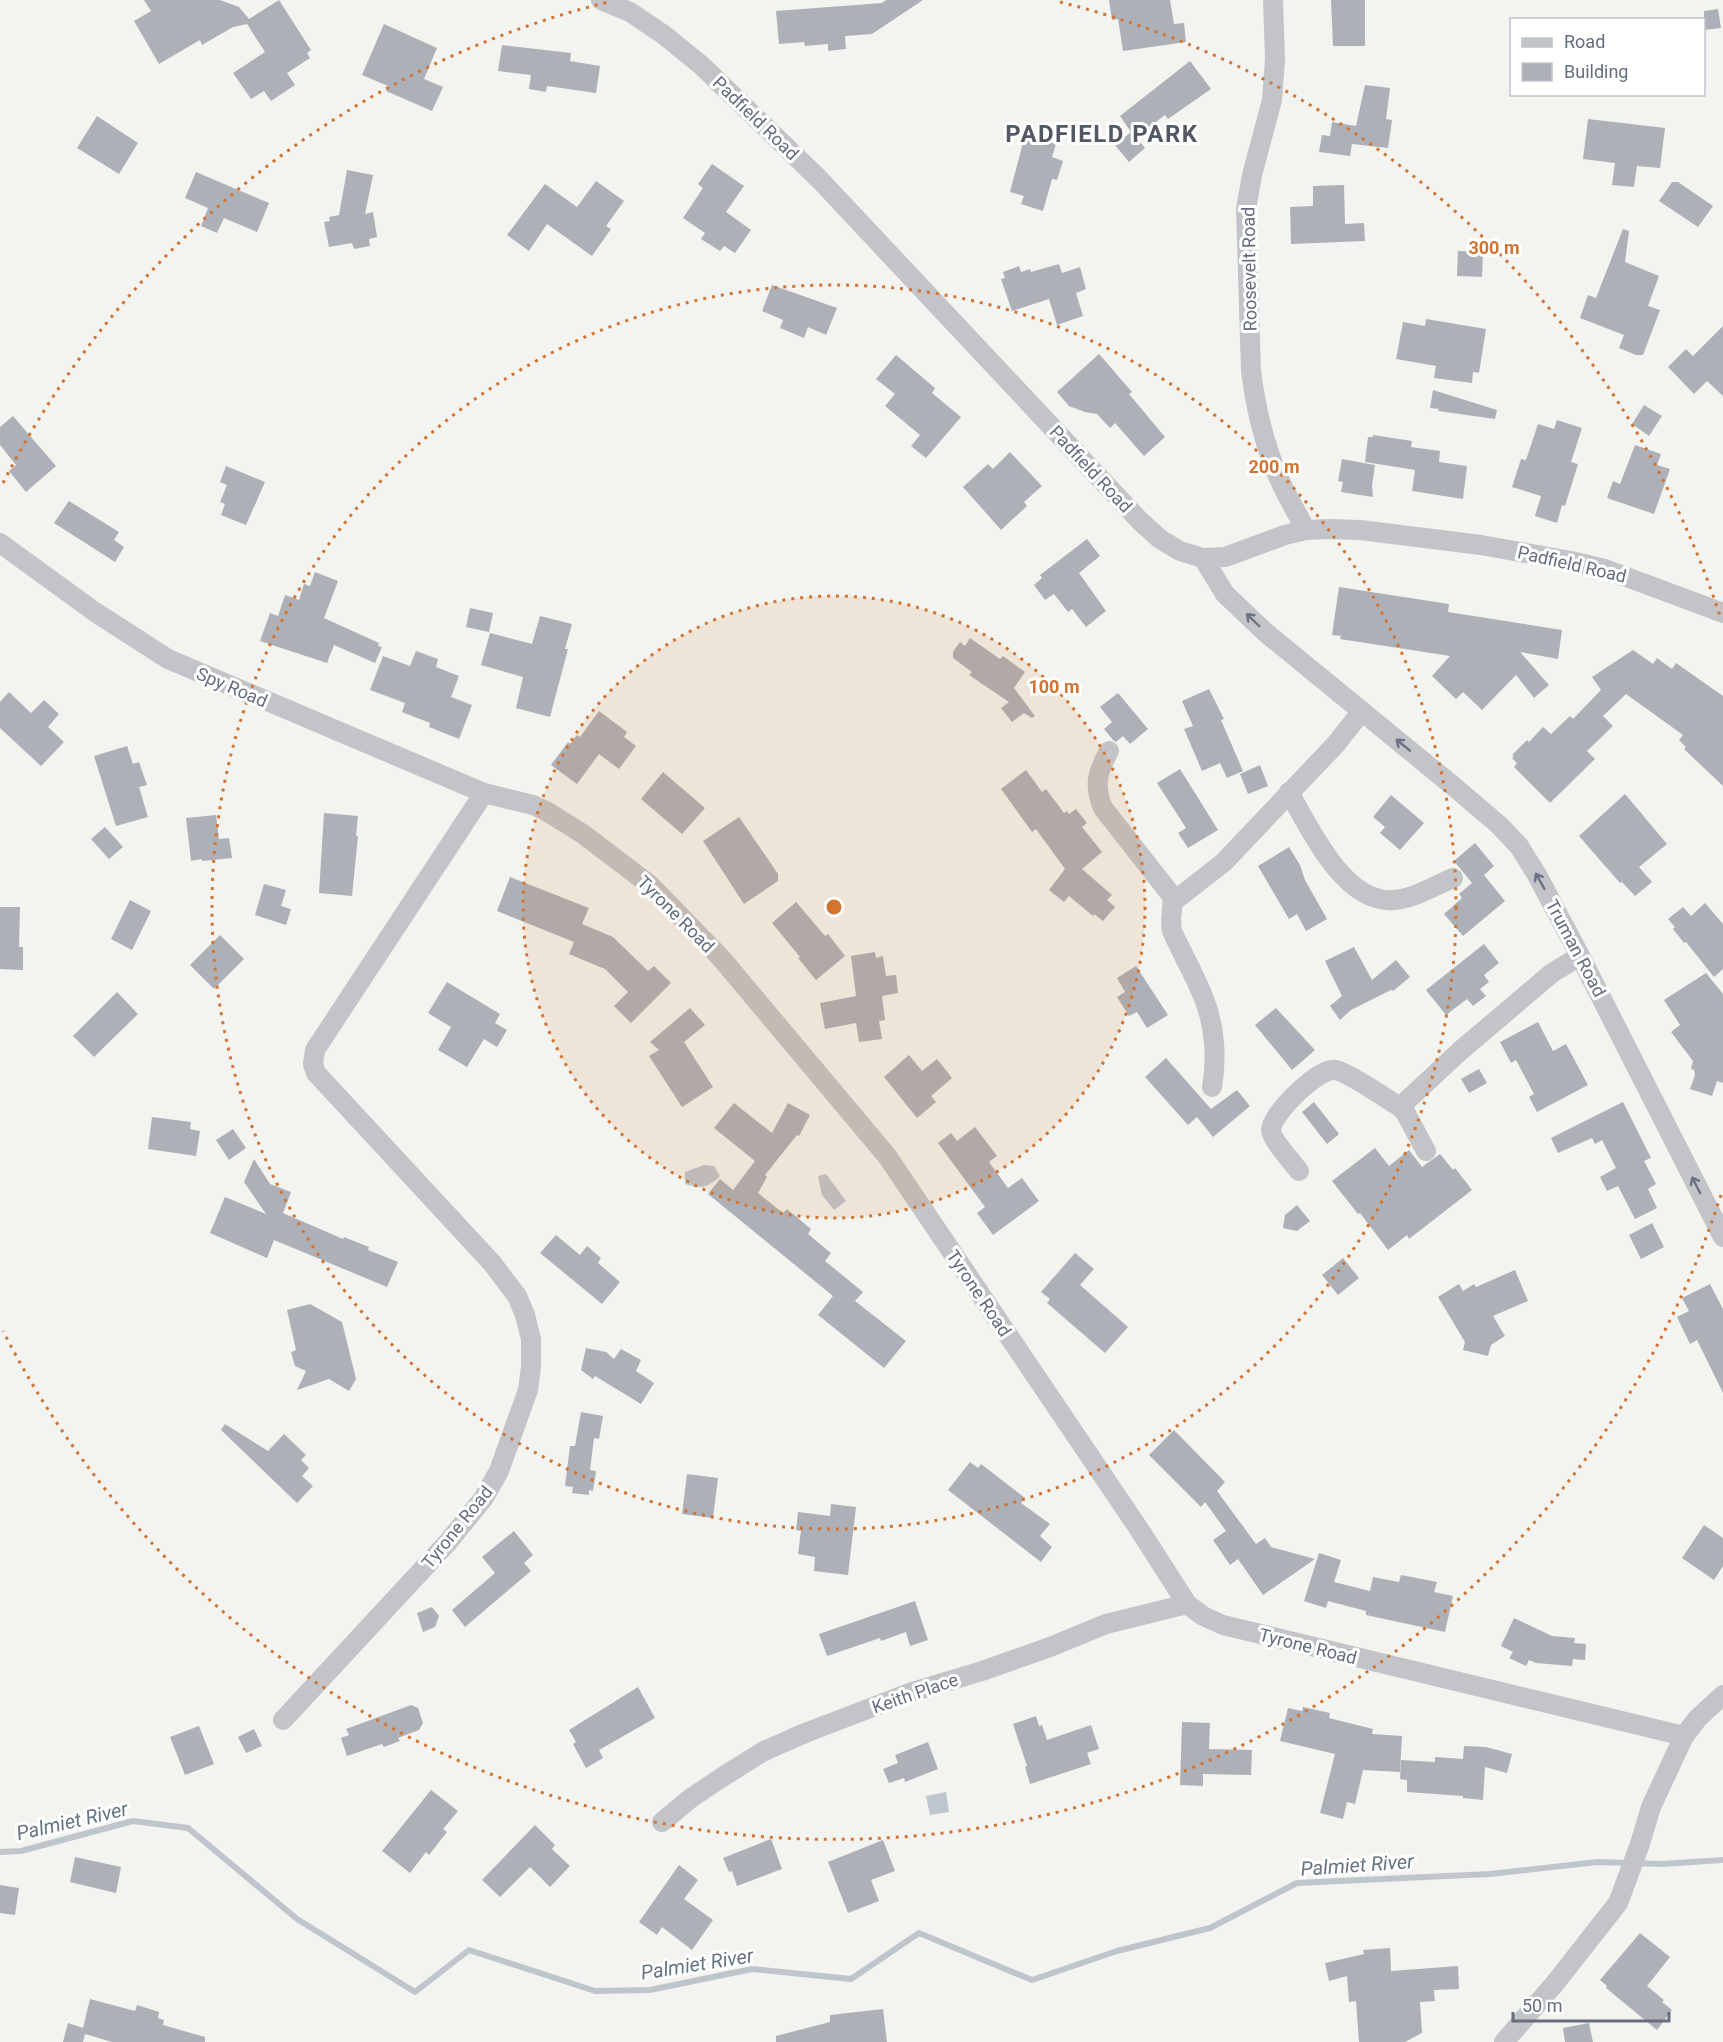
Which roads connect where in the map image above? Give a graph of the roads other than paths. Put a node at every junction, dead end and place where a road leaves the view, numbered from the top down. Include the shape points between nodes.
1 (602, 0) edge
2 (1273, 0) edge
3 (1306, 531) junction
4 (0, 543) edge
5 (1203, 558) junction
6 (1723, 613) edge
7 (1362, 711) junction
8 (1109, 751) dead end
9 (1289, 792) junction
10 (484, 794) junction
11 (1453, 878) dead end
12 (1173, 902) junction
13 (1580, 956) junction
14 (1212, 1087) dead end
15 (1400, 1107) junction
16 (1426, 1151) dead end
17 (1299, 1171) dead end
18 (1723, 1237) edge
19 (1187, 1604) junction
20 (1723, 1695) edge
21 (283, 1720) dead end
22 (1684, 1736) junction
23 (662, 1822) dead end
24 (1503, 2042) edge

1 - 5 street, Padfield Road via 649,23 701,65 820,180 1140,521 1180,551
2 - 3 street, Roosevelt Road via 1272,100 1246,209 1251,371 1268,449
3 - 5 street, Padfield Road via 1225,557
3 - 6 street, Padfield Road via 1360,530 1571,561 1639,580
4 - 10 street, Spy Road via 168,659
7 -> 5 street, Truman Road via 1225,594
7 - 9 street
13 -> 7 street, Truman Road via 1519,846
8 - 12 street via 1097,778 1098,797 1168,889
9 - 11 street via 1318,844 1345,878 1365,894 1380,900 1402,899
9 - 12 street via 1224,862
10 - 19 street, Tyrone Road via 533,805 583,834 650,885 721,958 887,1156
10 - 21 street, Tyrone Road via 315,1050 313,1064 316,1073 492,1263 517,1296 531,1339 528,1390 499,1471 483,1499
12 - 14 street via 1172,931 1205,1001 1210,1022 1215,1051
13 - 15 street via 1552,973
18 -> 13 street, Truman Road
15 - 16 street
15 - 17 street via 1342,1073 1323,1072 1293,1097 1272,1122 1271,1134
19 - 22 street, Tyrone Road via 1223,1625
19 - 23 street, Keith Place via 1106,1624 805,1733 764,1751 691,1798
20 - 22 street
22 - 24 street via 1651,1807 1618,1902

